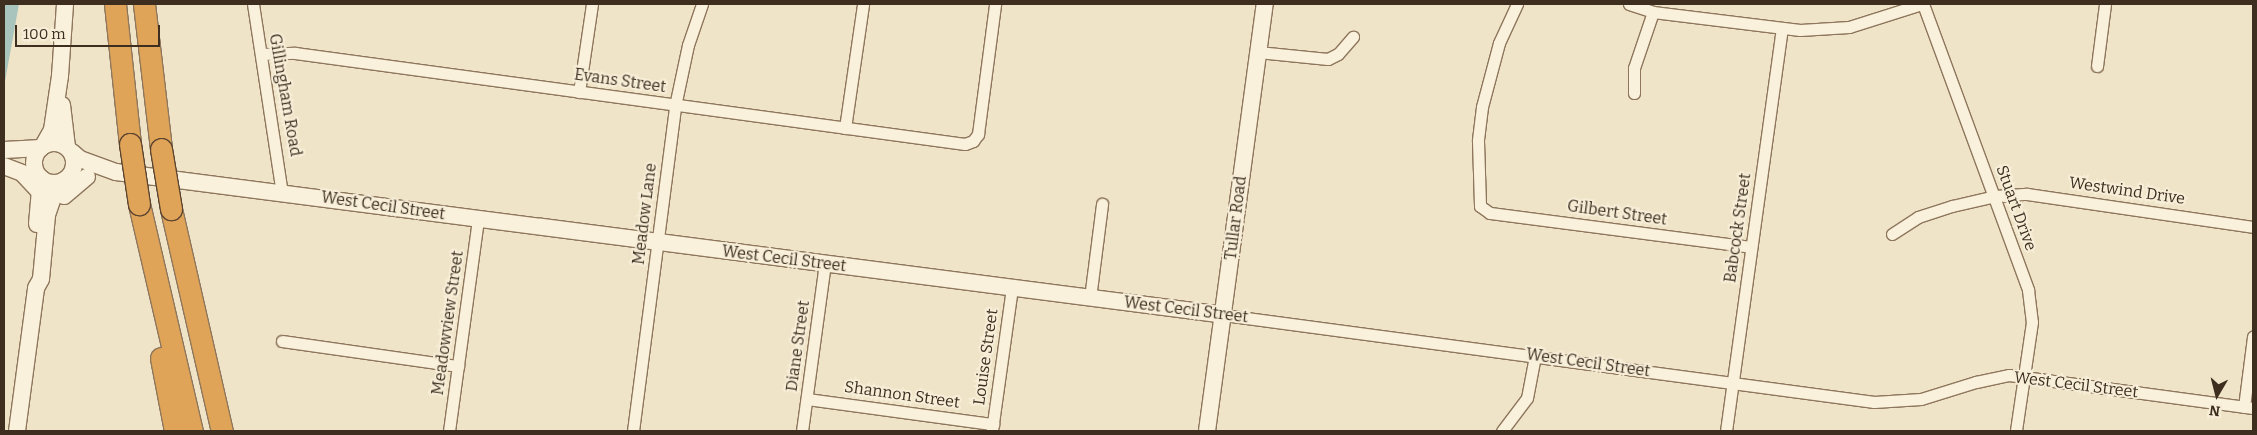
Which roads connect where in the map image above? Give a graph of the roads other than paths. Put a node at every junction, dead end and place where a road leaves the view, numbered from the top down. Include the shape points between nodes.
1 (65, 4) edge
2 (115, 4) edge
3 (144, 4) edge
4 (253, 4) edge
5 (592, 4) edge
6 (702, 4) edge
7 (862, 4) edge
8 (995, 4) edge
9 (1265, 4) edge
10 (1517, 4) edge
11 (1629, 4) edge
12 (1922, 4) edge
13 (2105, 4) edge
14 (1653, 12) junction
15 (1782, 30) junction
16 (1354, 37) dead end
17 (1258, 52) junction
18 (261, 54) junction
19 (2097, 66) dead end
20 (60, 76) junction
21 (579, 92) junction
22 (1634, 93) dead end
23 (675, 106) junction
24 (846, 128) junction
25 (42, 147) junction
26 (4, 150) edge
27 (70, 150) junction
28 (4, 157) edge
29 (4, 166) edge
30 (116, 172) junction
31 (87, 177) junction
32 (67, 178) junction
33 (39, 180) junction
34 (282, 193) junction
35 (1995, 196) junction
36 (1102, 204) dead end
37 (478, 219) junction
38 (2253, 227) edge
39 (144, 231) junction
40 (1892, 234) dead end
41 (658, 243) junction
42 (1751, 248) junction
43 (825, 264) junction
44 (39, 284) junction
45 (1012, 288) junction
46 (1090, 298) junction
47 (1224, 314) junction
48 (2253, 337) edge
49 (200, 339) junction
50 (282, 341) dead end
51 (1534, 356) junction
52 (458, 366) junction
53 (2024, 377) junction
54 (1732, 384) junction
55 (807, 399) junction
56 (2248, 407) edge
57 (993, 427) edge
58 (17, 431) edge
59 (175, 431) edge
60 (192, 431) edge
61 (222, 431) edge
62 (234, 431) edge
63 (450, 431) edge
64 (633, 431) edge
65 (802, 431) edge
66 (1207, 431) edge
67 (1502, 431) edge
68 (1726, 431) edge
69 (2016, 431) edge

1 - 20 main road
2 - 39 highway, bridge via 130,144
3 - 49 highway, bridge via 161,149
4 - 18 street, Gillingham Road
5 - 21 street
6 - 23 street, Meadow Lane via 688,45
7 - 24 street
8 - 24 street, Evans Street via 978,130 973,141 960,144
9 - 17 main road, Tullar Road
10 - 42 street, Gilbert Street via 1499,43 1482,107 1478,141 1480,206 1490,213
11 - 14 street
12 - 15 street via 1849,27
12 - 35 street, Stuart Drive
13 - 19 street
14 - 15 street
14 - 22 street via 1634,68
15 - 42 street, Babcock Street
16 - 17 street via 1338,54 1328,59
17 - 47 main road, Tullar Road
18 - 21 street, Evans Street via 286,52
18 - 34 street, Gillingham Road
20 - 25 main road via 52,130
20 - 27 main road
21 - 23 street, Evans Street
23 - 24 street, Evans Street
23 - 41 street, Meadow Lane
25 - 26 main road
25 - 27 main road via 56,143
25 - 33 main road via 34,161
27 - 30 main road, West Cecil Street via 80,159
27 - 32 main road via 74,165
28 - 33 main road
29 - 33 main road
30 - 31 main road, West Cecil Street
30 - 34 main road, West Cecil Street
31 - 32 main road, West Cecil Street
31 - 44 main road via 61,200 48,261
32 - 33 main road via 52,182
32 - 44 main road via 49,208
33 - 44 main road via 32,279
34 - 37 main road, West Cecil Street
35 - 38 street, Westwind Drive via 2027,194
35 - 40 street, Westwind Drive via 1918,217
35 - 53 street, Stuart Drive via 2030,301 2032,322
36 - 46 street
37 - 41 main road, West Cecil Street
37 - 52 street, Meadowview Street
39 - 59 highway via 139,256
39 - 60 highway
41 - 43 main road, West Cecil Street
41 - 64 street, Meadow Lane
42 - 54 street, Babcock Street
43 - 45 main road, West Cecil Street
43 - 55 street, Diane Street
44 - 58 main road
45 - 46 main road, West Cecil Street
45 - 57 street, Louise Street
46 - 47 main road, West Cecil Street
47 - 51 street, West Cecil Street
47 - 66 main road, Tullar Road
48 - 56 street
49 - 61 highway
49 - 62 highway via 212,350
50 - 52 street
51 - 54 street, West Cecil Street
51 - 67 street via 1527,398
52 - 63 street, Meadowview Street
53 - 54 street, West Cecil Street via 1989,378 1937,396 1892,402
53 - 56 street, West Cecil Street
53 - 69 street, Stuart Drive
54 - 68 street, Babcock Street
55 - 57 street, Shannon Street
55 - 65 street, Diane Street

